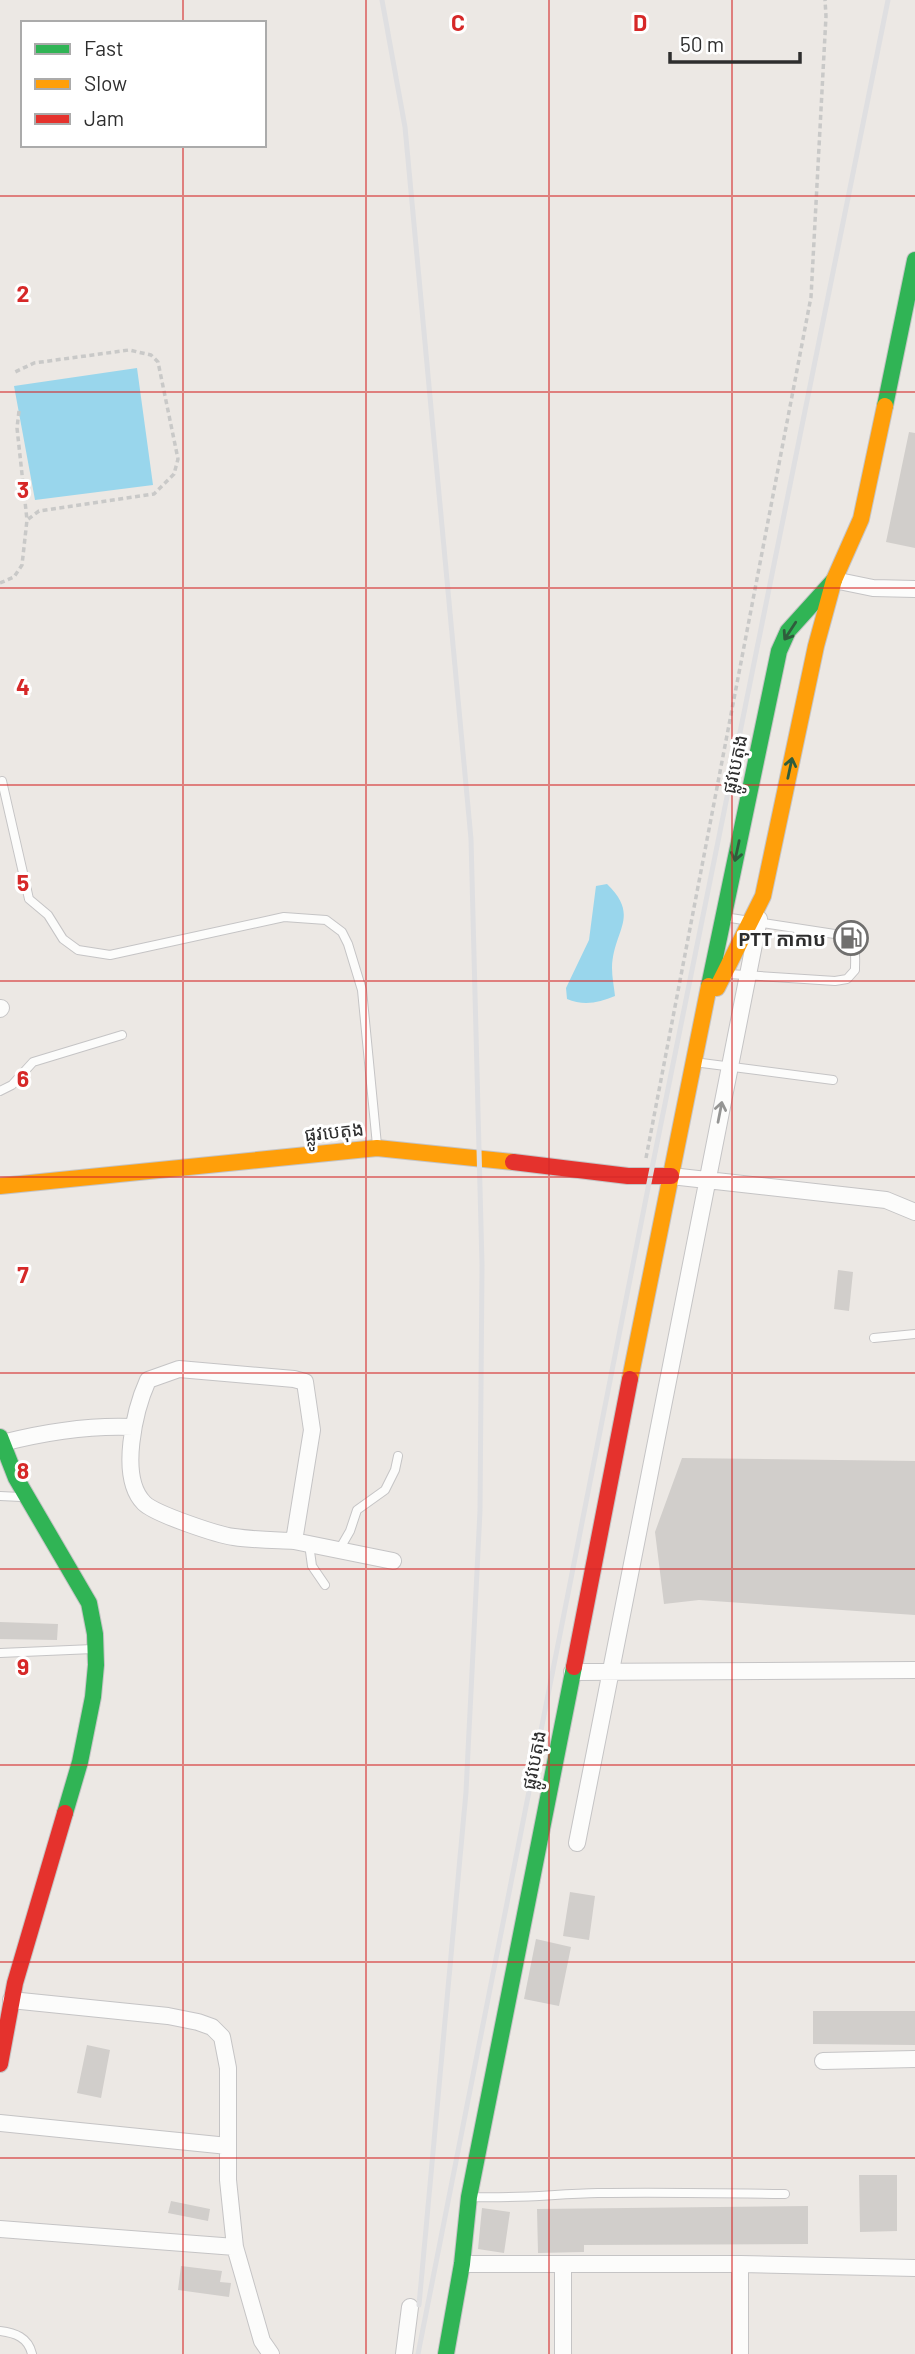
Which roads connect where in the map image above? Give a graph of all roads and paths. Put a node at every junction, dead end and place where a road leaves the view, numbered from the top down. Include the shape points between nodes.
1 (825, 0) edge
2 (915, 260) edge
3 (15, 372) dead end
4 (19, 411) dead end
5 (27, 520) junction
6 (834, 580) junction
7 (0, 583) edge
8 (915, 589) edge
9 (2, 781) dead end
10 (723, 917) junction
11 (754, 921) junction
12 (718, 972) junction
13 (747, 976) junction
14 (122, 1034) dead end
15 (693, 1062) junction
16 (729, 1066) junction
17 (833, 1080) dead end
18 (0, 1091) edge
19 (377, 1148) junction
20 (671, 1176) junction
21 (643, 1177) junction
22 (706, 1179) junction
23 (0, 1186) edge
24 (915, 1212) edge
25 (915, 1334) edge
26 (874, 1338) dead end
27 (133, 1427) junction
28 (1, 1440) edge
29 (398, 1456) dead end
30 (0, 1496) edge
31 (26, 1497) junction
32 (302, 1542) junction
33 (340, 1550) junction
34 (393, 1562) dead end
35 (325, 1585) dead end
36 (96, 1649) junction
37 (0, 1653) edge
38 (915, 1670) edge
39 (611, 1671) junction
40 (572, 1672) junction
41 (577, 1843) dead end
42 (7, 2008) edge
43 (915, 2059) edge
44 (823, 2061) dead end
45 (0, 2064) edge
46 (0, 2123) edge
47 (228, 2146) junction
48 (785, 2194) dead end
49 (469, 2197) junction
50 (0, 2229) edge
51 (235, 2247) junction
52 (462, 2264) junction
53 (740, 2264) junction
54 (563, 2265) junction
55 (915, 2269) edge
56 (410, 2307) dead end
57 (0, 2331) edge
58 (32, 2354) edge
59 (271, 2354) edge
60 (404, 2354) edge
61 (446, 2354) edge
62 (563, 2354) edge
63 (740, 2354) edge

1 - 21 path via 811,298
2 - 6 main road, ផ្លូវបេតុង via 861,519
3 - 5 path via 34,363 129,350 151,355 158,362 178,459 174,474 154,494 39,511
4 - 5 path
5 - 7 path via 22,565
6 - 8 street via 873,588
6 -> 10 main road, ផ្លូវបេតុង via 788,631 779,652
11 -> 6 main road, ផ្លូវបេតុង
9 - 19 lane via 29,899 78,950 110,955 284,917 326,919 342,932 362,990
10 - 11 lane
10 - 12 main road, ផ្លូវបេតុង
11 - 12 main road, ផ្លូវបេតុង
11 - 13 street
11 - 13 lane via 850,939 856,947 855,970 847,979 835,981
12 - 13 lane
12 - 15 main road, ផ្លូវបេតុង
13 - 16 street
14 - 18 lane via 33,1062
15 - 16 lane
15 - 20 main road, ផ្លូវបេតុង
16 - 17 lane
22 -> 16 street
19 - 21 main road, ផ្លូវបេតុង
19 - 23 main road, ផ្លូវបេតុង
20 - 21 main road, ផ្លូវបេតុង
20 - 22 street, ផ្លូវបេតុង
20 - 40 main road, ផ្លូវបេតុង
22 - 24 street, ផ្លូវបេតុង via 886,1200
22 - 39 street
25 - 26 lane
27 - 28 street via 100,1426
27 - 32 street via 131,1476 145,1504 233,1537
27 - 32 street via 148,1380 163,1373 179,1369 305,1382 312,1430
28 - 31 main road
29 - 33 lane via 385,1490 357,1510
30 - 31 lane
31 - 36 main road via 89,1603
32 - 33 street
32 - 35 lane
33 - 34 street
36 - 37 lane
36 - 42 main road via 84,1745
38 - 39 street
39 - 40 street
39 - 41 street
40 - 49 main road, ផ្លូវបេតុង
42 - 45 main road
42 - 47 street via 167,2016 212,2027 222,2037 228,2068
43 - 44 street
46 - 47 street
47 - 51 street
48 - 49 lane
49 - 52 main road, ផ្លូវបេតុង
50 - 51 street
51 - 59 street via 262,2341
52 - 54 street
52 - 61 main road, ផ្លូវបេតុង
53 - 54 street
53 - 55 street
53 - 63 street
54 - 62 street
56 - 60 street
57 - 58 lane via 23,2338

